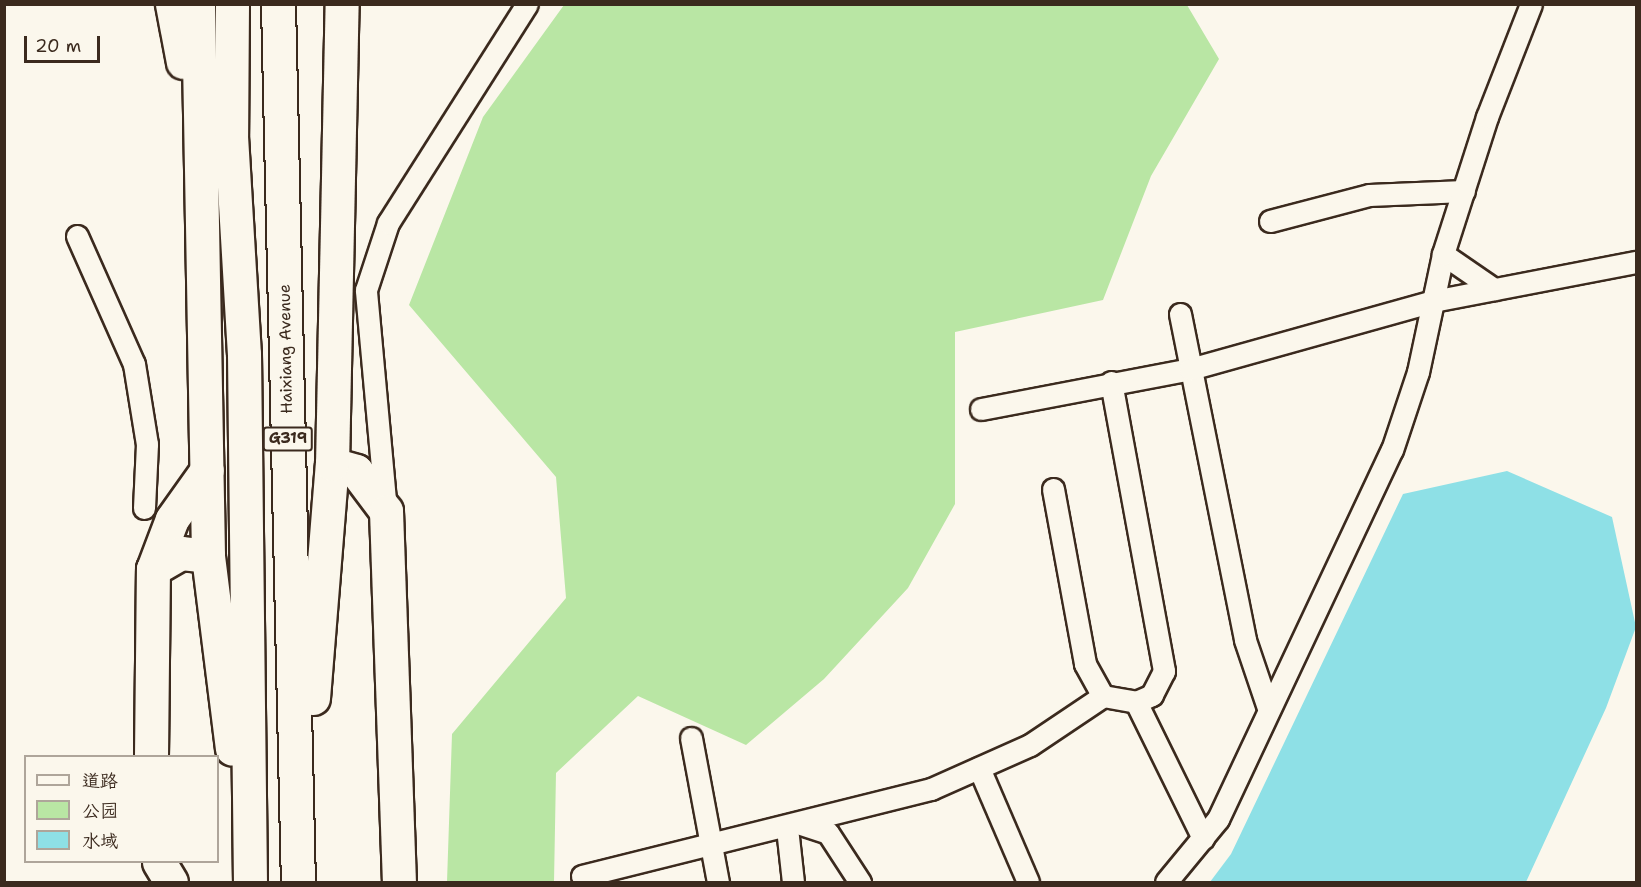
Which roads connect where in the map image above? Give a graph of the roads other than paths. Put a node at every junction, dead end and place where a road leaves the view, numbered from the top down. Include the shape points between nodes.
1 (172, 4) edge
2 (198, 4) edge
3 (232, 4) edge
4 (278, 4) edge
5 (527, 4) edge
6 (1531, 4) edge
7 (341, 13) edge
8 (200, 155) junction
9 (1464, 191) junction
10 (1270, 221) dead end
11 (77, 236) dead end
12 (1443, 254) junction
13 (1636, 261) edge
14 (1494, 288) junction
15 (1433, 301) junction
16 (1180, 314) dead end
17 (244, 354) junction
18 (1190, 369) junction
19 (1111, 382) junction
20 (981, 409) dead end
21 (332, 464) junction
22 (207, 470) junction
23 (1053, 489) dead end
24 (144, 508) dead end
25 (386, 511) junction
26 (208, 556) junction
27 (153, 568) junction
28 (1103, 696) junction
29 (1136, 702) junction
30 (1268, 708) junction
31 (691, 738) dead end
32 (151, 755) edge
33 (979, 768) junction
34 (849, 811) junction
35 (794, 826) junction
36 (1203, 838) junction
37 (710, 848) junction
38 (843, 852) junction
39 (160, 863) edge
40 (582, 876) dead end
41 (250, 877) edge
42 (298, 878) edge
43 (171, 882) edge
44 (399, 882) edge
45 (718, 882) edge
46 (793, 882) edge
47 (860, 882) edge
48 (1028, 882) edge
49 (1166, 882) edge

1 - 8 highway
2 - 8 highway
3 - 17 highway, G319 via 231,136
4 - 42 highway, Haixiang Avenue / G319
5 - 25 street via 388,223 366,290
6 - 9 street
7 - 21 highway
8 - 17 highway
8 - 22 highway
9 - 10 street via 1369,195
9 - 12 street
11 - 24 street via 134,364 147,444
12 - 14 street
12 - 15 street
13 - 14 street
14 - 15 street
15 - 18 street
15 - 30 street via 1419,372 1392,450
16 - 18 street
17 - 41 highway, G319
18 - 19 street
18 - 30 street via 1245,640
19 - 20 street
19 - 29 street via 1164,671 1152,695
21 - 25 highway via 356,471
21 - 42 highway
22 - 26 highway
22 - 27 highway via 172,519
23 - 28 street via 1085,664
25 - 44 highway
26 - 27 highway via 181,553
26 - 41 highway
27 - 32 highway
28 - 29 street
28 - 33 street via 1030,745
29 - 36 street
30 - 36 street via 1218,819
31 - 37 street
33 - 34 street via 931,789
33 - 48 street
34 - 35 street
34 - 38 street via 840,834
35 - 37 street
35 - 38 street via 828,833
35 - 46 street
36 - 49 street
37 - 40 street
37 - 45 street
38 - 47 street
39 - 43 highway

